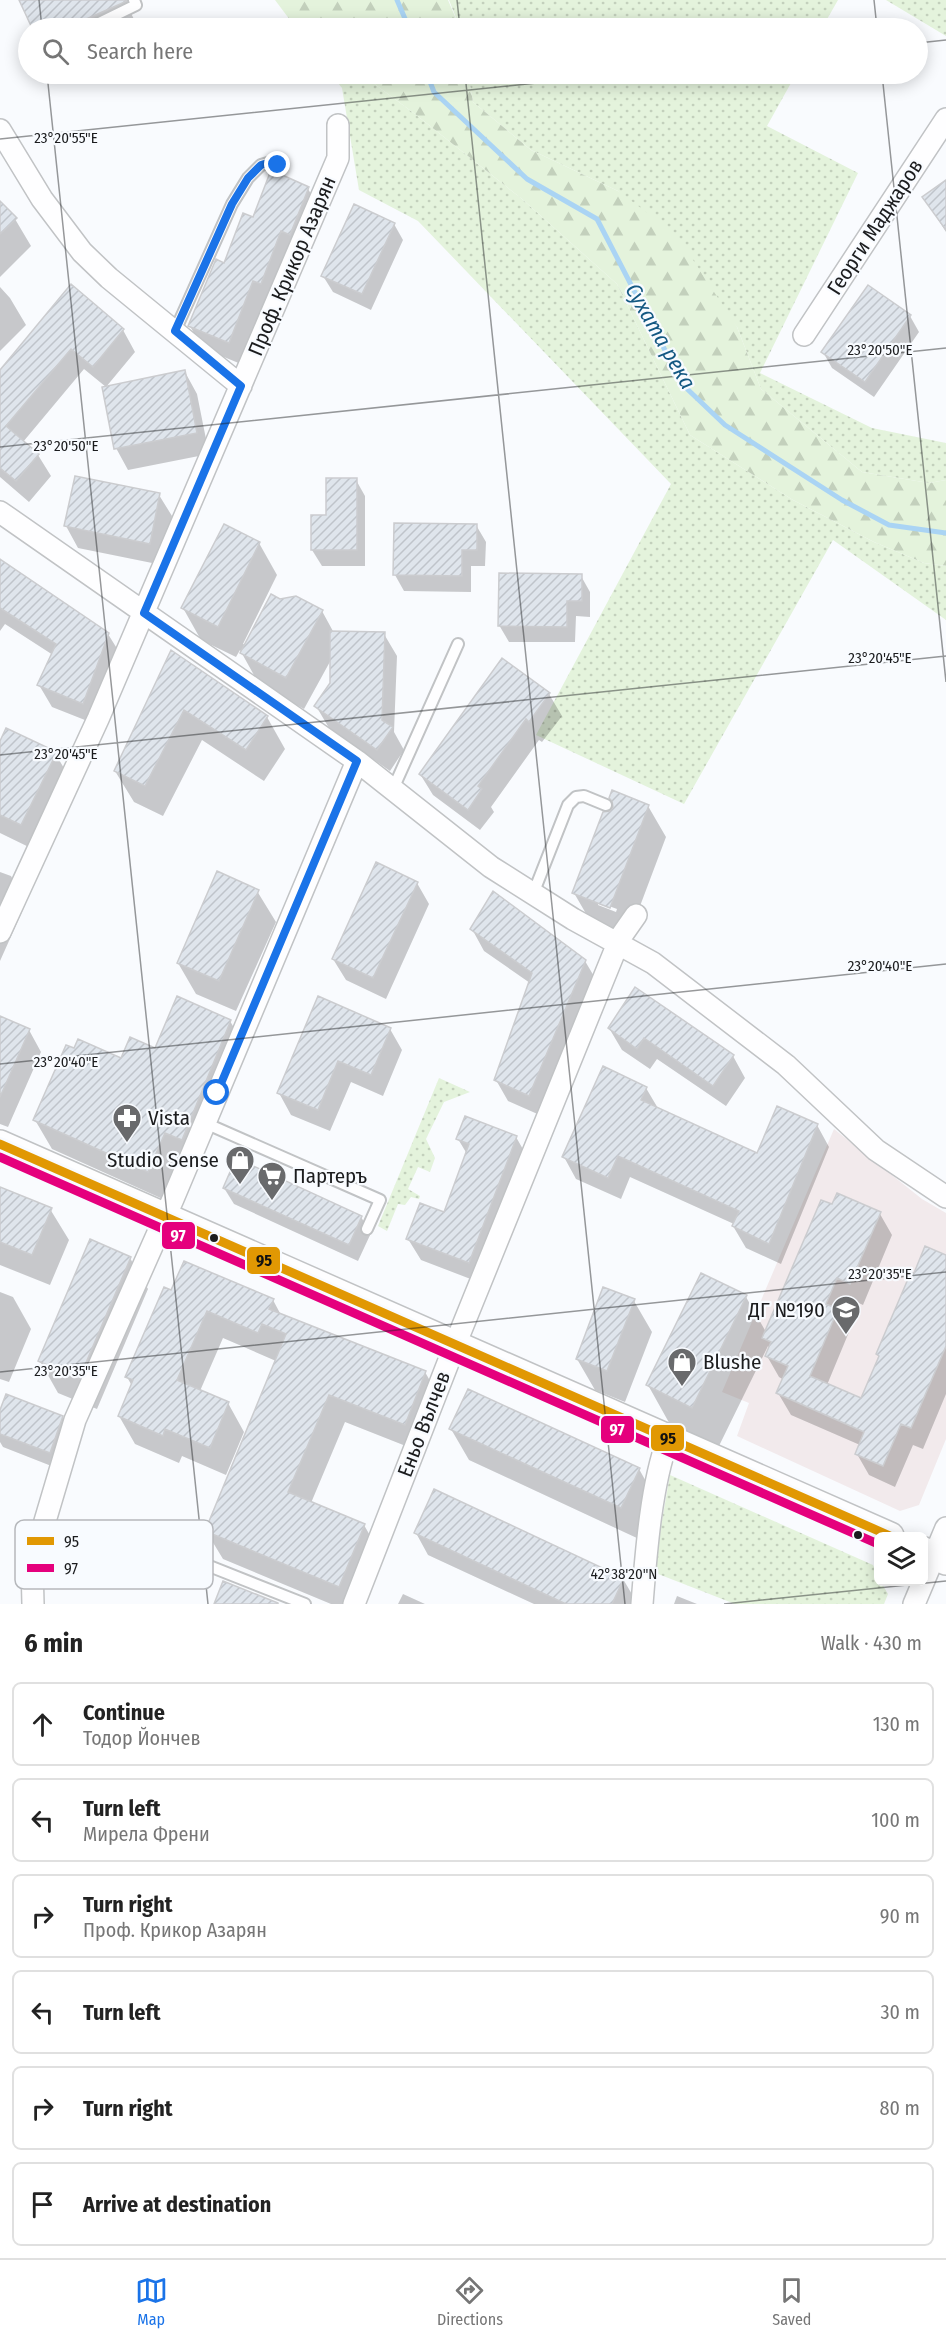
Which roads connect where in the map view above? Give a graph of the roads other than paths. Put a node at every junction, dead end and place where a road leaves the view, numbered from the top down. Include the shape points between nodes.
1 (134, 0) edge
2 (109, 18) edge
3 (946, 119) edge
4 (338, 124) dead end
5 (0, 130) edge
6 (278, 165) dead end
7 (175, 331) junction
8 (804, 335) dead end
9 (241, 386) junction
10 (0, 513) edge
11 (144, 613) junction
12 (458, 644) dead end
13 (357, 761) junction
14 (393, 789) junction
15 (606, 805) dead end
16 (533, 894) junction
17 (636, 915) dead end
18 (0, 932) edge
19 (618, 942) junction
20 (205, 1122) junction
21 (0, 1144) edge
22 (946, 1197) edge
23 (165, 1216) junction
24 (367, 1229) dead end
25 (455, 1345) junction
26 (668, 1439) junction
27 (45, 1520) edge
28 (946, 1528) edge
29 (881, 1532) edge
30 (935, 1556) edge
31 (213, 1568) edge
32 (33, 1589) edge
33 (33, 1604) edge
34 (305, 1604) edge
35 (354, 1604) edge
36 (642, 1604) edge
37 (914, 1604) edge

1 - 2 lane via 136,5
3 - 8 street, Георги Маджаров
4 - 9 street, Проф. Крикор Азарян via 338,158
5 - 7 street via 42,199 82,252
6 - 7 lane via 261,165 248,178 232,204
7 - 9 street
9 - 11 street, Проф. Крикор Азарян
10 - 11 street
11 - 13 street
11 - 18 street, Проф. Крикор Азарян
12 - 14 lane
13 - 14 street
13 - 20 street
14 - 16 street via 490,867
15 - 16 lane via 584,796 576,797 568,805
16 - 19 street
17 - 19 street, Еньо Вълчев
19 - 22 street via 653,963 786,1065 876,1150
19 - 25 street, Еньо Вълчев
20 - 23 street
20 - 24 lane via 380,1200
21 - 23 street
23 - 25 street
23 - 27 street via 75,1420
25 - 26 street
25 - 35 street, Еньо Вълчев
26 - 29 street
26 - 36 street via 660,1460
28 - 30 street
30 - 37 street
31 - 34 lane
32 - 33 street

